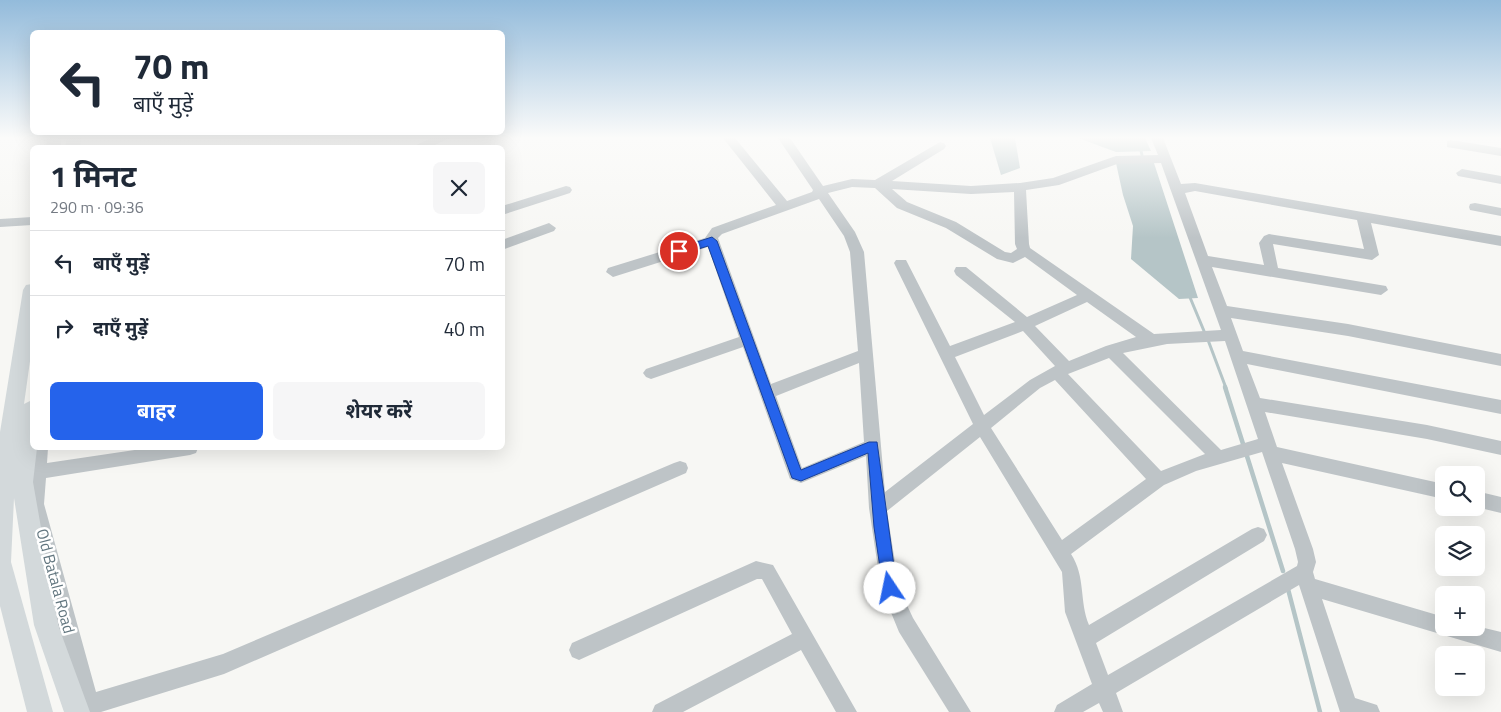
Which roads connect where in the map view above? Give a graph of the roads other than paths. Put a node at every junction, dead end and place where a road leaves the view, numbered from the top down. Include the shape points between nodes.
1 (756, 171) edge
2 (805, 171) edge
3 (899, 171) edge
4 (1085, 171) edge
5 (1170, 171) edge
6 (1462, 173) dead end
7 (1501, 180) edge
8 (878, 184) junction
9 (1020, 187) junction
10 (566, 190) dead end
11 (1178, 192) junction
12 (819, 193) junction
13 (785, 207) junction
14 (1475, 207) dead end
15 (505, 210) edge
16 (1501, 212) edge
17 (1363, 216) junction
18 (30, 221) edge
19 (0, 223) edge
20 (549, 228) dead end
21 (712, 241) junction
22 (1501, 241) edge
23 (505, 244) edge
24 (1025, 251) junction
25 (1202, 260) junction
26 (901, 264) dead end
27 (961, 271) dead end
28 (613, 272) dead end
29 (1272, 272) junction
30 (1380, 290) dead end
31 (1088, 296) junction
32 (30, 303) edge
33 (1222, 311) junction
34 (1025, 324) junction
35 (1230, 335) junction
36 (747, 340) junction
37 (1151, 340) junction
38 (1111, 350) junction
39 (866, 354) junction
40 (946, 354) junction
41 (1238, 356) junction
42 (1501, 360) edge
43 (1061, 370) junction
44 (651, 373) dead end
45 (766, 393) junction
46 (1254, 404) junction
47 (1501, 407) edge
48 (30, 423) edge
49 (982, 427) junction
50 (873, 446) junction
51 (1269, 448) junction
52 (1501, 448) edge
53 (40, 450) edge
54 (177, 450) edge
55 (1218, 458) junction
56 (680, 468) dead end
57 (37, 472) junction
58 (1158, 480) junction
59 (1435, 490) edge
60 (1485, 501) edge
61 (1501, 505) edge
62 (878, 508) junction
63 (1258, 535) dead end
64 (1060, 552) junction
65 (1306, 579) junction
66 (1435, 623) edge
67 (1474, 636) edge
68 (804, 638) junction
69 (1084, 639) junction
70 (1500, 645) edge
71 (579, 650) dead end
72 (1104, 687) junction
73 (1349, 709) edge
74 (86, 710) edge
75 (40, 712) edge
76 (662, 712) edge
77 (846, 712) edge
78 (961, 712) edge
79 (1064, 712) edge
80 (1112, 712) edge
81 (1370, 712) edge

1 - 13 street
2 - 12 street
3 - 8 street
4 - 9 street via 1055,182
5 - 11 street
6 - 7 street
8 - 9 street via 971,190
8 - 12 street via 844,184
8 - 24 street via 902,205 951,225 1002,256 1012,258
9 - 24 street
10 - 15 street
11 - 17 street via 1182,188 1195,187
11 - 25 street
12 - 13 street
12 - 39 street via 850,235 857,252
13 - 21 street via 716,231
14 - 16 street
17 - 22 street
17 - 29 street via 1372,255 1269,239 1266,242
18 - 19 street
20 - 23 street
21 - 28 street
21 - 36 street
24 - 31 street
25 - 29 street
25 - 33 street
26 - 40 street
27 - 34 street
29 - 30 street
31 - 34 street
31 - 37 street
32 - 75 main road via 5,464 0,562
33 - 35 street
33 - 42 street via 1348,330
34 - 40 street
34 - 43 street
35 - 37 street
35 - 41 street
36 - 44 street
36 - 45 street
37 - 38 street
38 - 43 street
38 - 55 street
39 - 45 street
39 - 50 street
40 - 49 street
41 - 46 street
41 - 47 street
43 - 49 street via 1035,384
43 - 58 street
45 - 50 street via 796,474 801,476
46 - 51 street
46 - 52 street via 1408,428
48 - 74 main road via 22,482 46,625
49 - 62 street
49 - 64 street
50 - 62 street
51 - 55 street
51 - 59 street
51 - 65 street via 1304,549
53 - 57 street, Old Batala Road
54 - 57 street
55 - 58 street
56 - 74 street via 224,664
57 - 74 street, Old Batala Road via 35,504
58 - 64 street
60 - 61 street
62 - 78 street via 885,564 897,608
63 - 69 street
64 - 69 street via 1072,572 1072,604
65 - 66 street
65 - 72 street
65 - 73 street
67 - 70 street
68 - 71 street via 767,572 762,569
68 - 76 street
68 - 77 street
69 - 72 street
72 - 79 street
72 - 80 street
73 - 81 street

